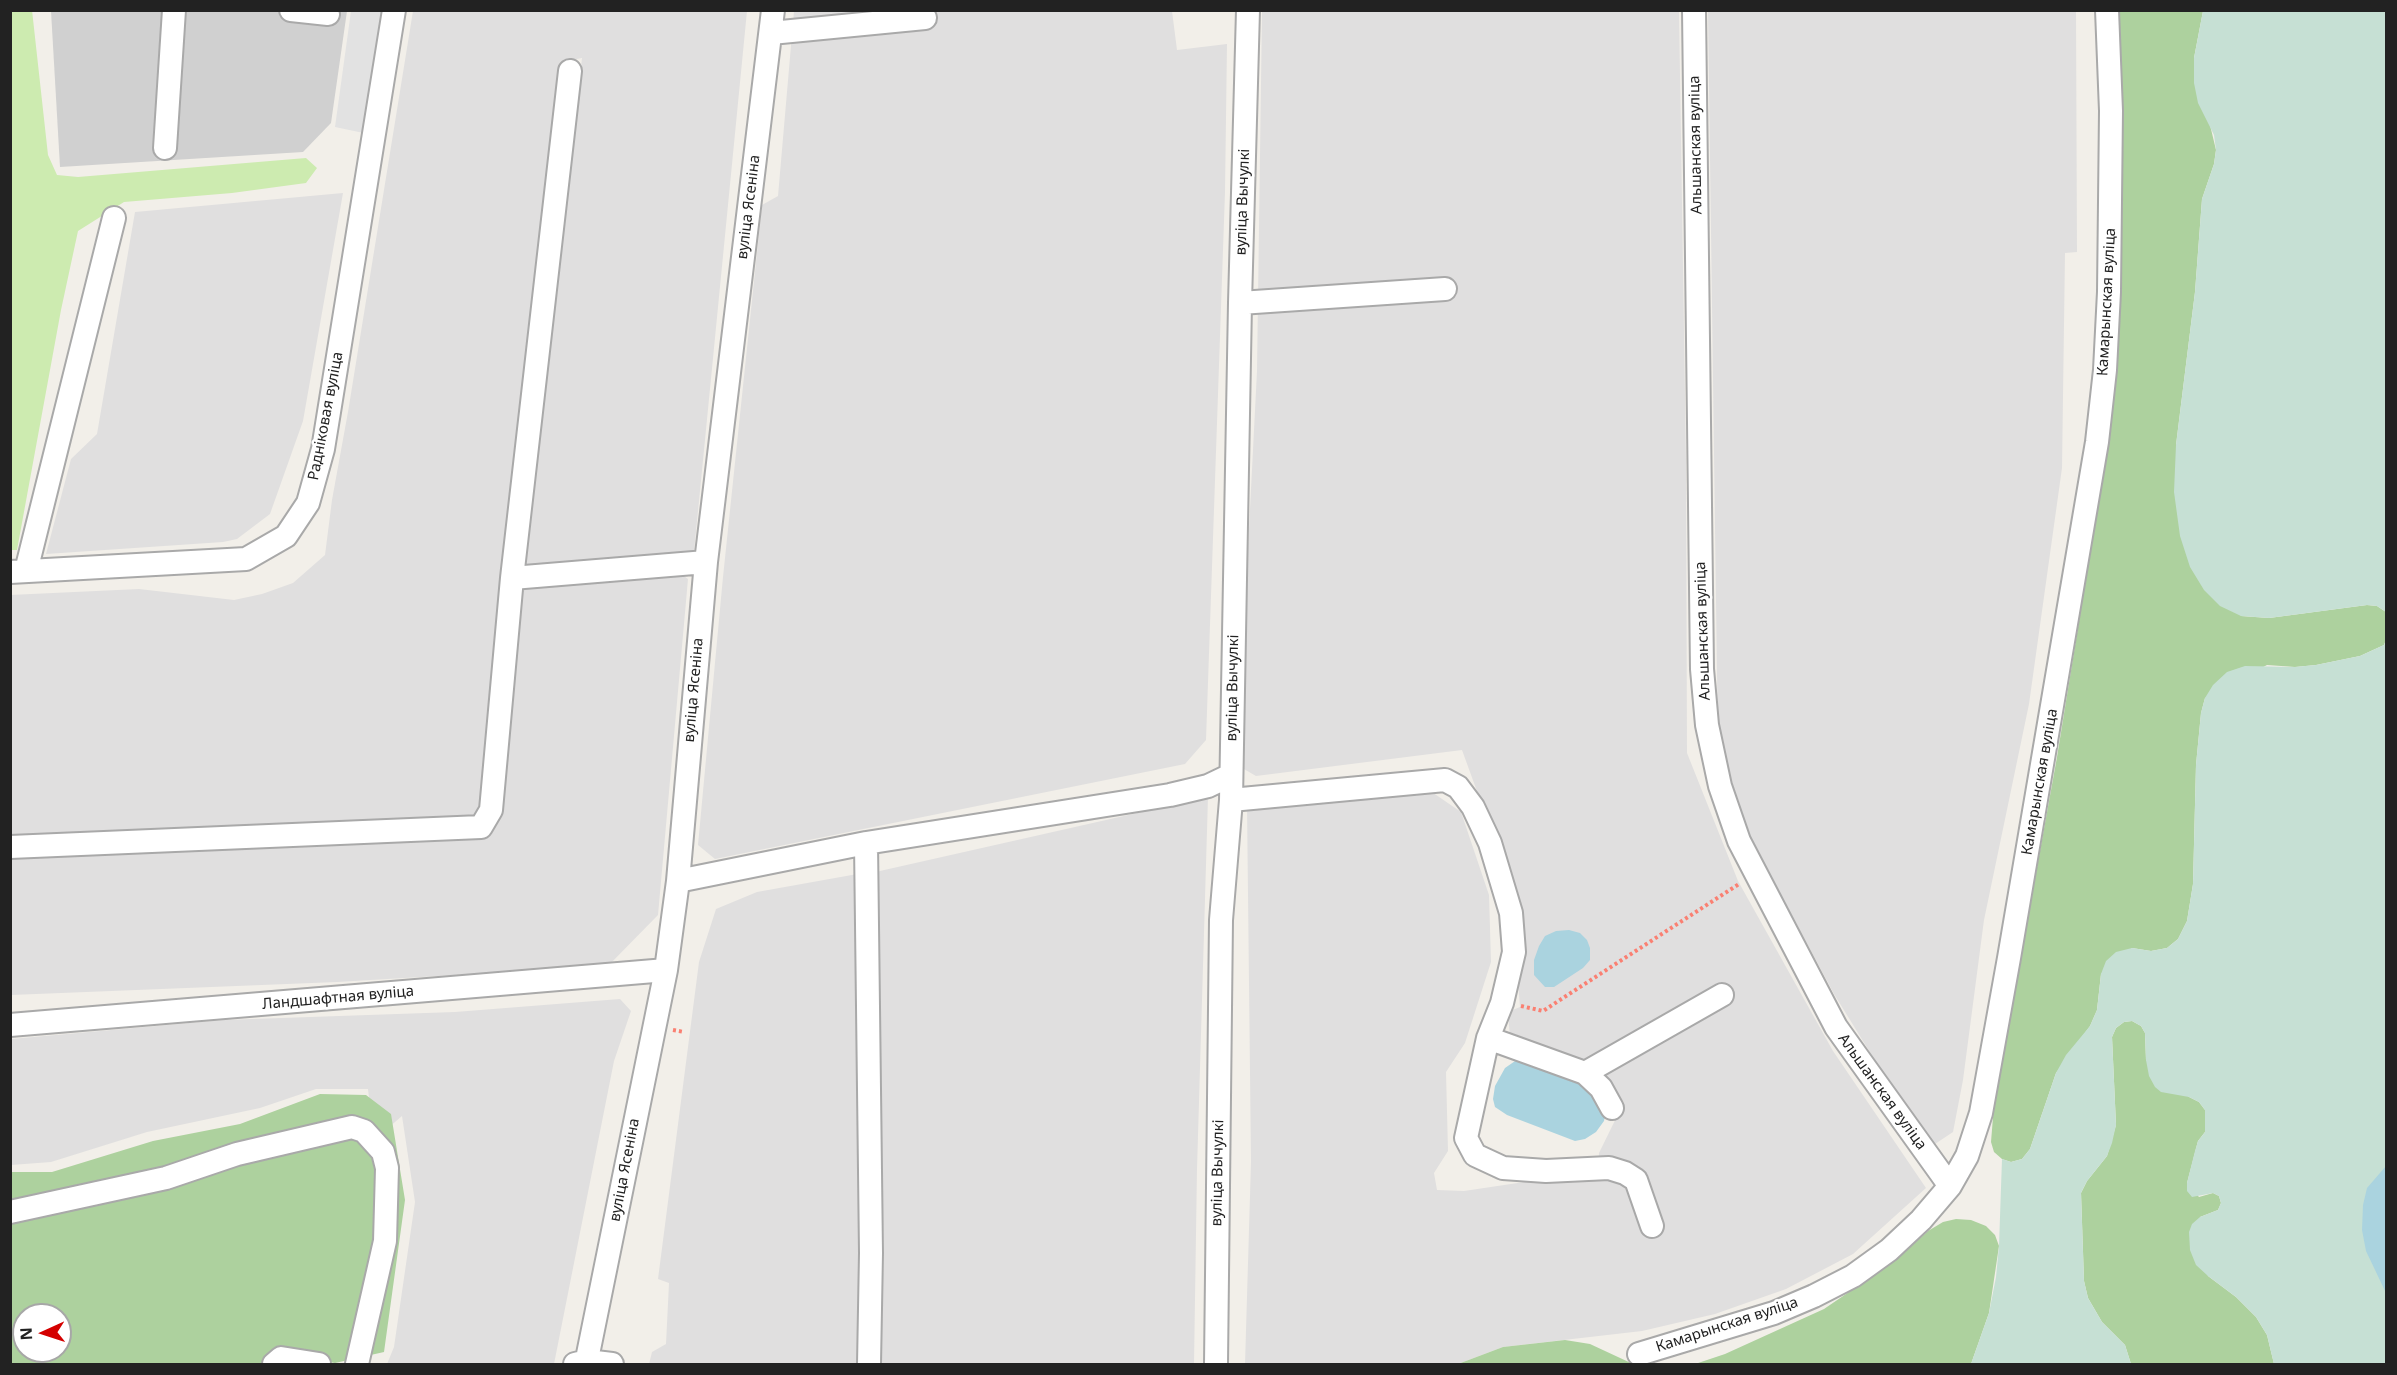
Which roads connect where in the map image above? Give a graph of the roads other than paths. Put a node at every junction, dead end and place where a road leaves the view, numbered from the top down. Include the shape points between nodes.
1 (174, 10) edge
2 (291, 10) edge
3 (394, 10) edge
4 (1248, 10) edge
5 (1694, 10) edge
6 (2107, 10) edge
7 (328, 14) dead end
8 (925, 18) dead end
9 (772, 22) edge
10 (570, 71) dead end
11 (165, 148) dead end
12 (114, 218) dead end
13 (1444, 289) dead end
14 (1240, 303) junction
15 (706, 562) junction
16 (18, 572) edge
17 (512, 578) junction
18 (1231, 775) junction
19 (1231, 800) junction
20 (866, 843) junction
21 (10, 847) edge
22 (678, 881) junction
23 (666, 970) junction
24 (1722, 995) dead end
25 (10, 1025) edge
26 (1488, 1038) junction
27 (1585, 1073) junction
28 (1612, 1108) dead end
29 (1950, 1186) junction
30 (10, 1212) edge
31 (1652, 1226) dead end
32 (1638, 1354) dead end
33 (583, 1363) edge
34 (274, 1365) edge
35 (319, 1365) edge
36 (357, 1365) edge
37 (612, 1365) edge
38 (869, 1365) edge
39 (1216, 1365) edge

1 - 11 street
2 - 7 street
3 - 16 street, Радніковая вуліца via 323,448 308,503 286,536 246,559
4 - 14 street, вуліца Вычулкі
5 - 29 street, Альшанская вуліца via 1703,680 1707,725 1720,786 1739,841 1836,1027
6 - 29 street, Камарынская вуліца via 2111,234 2105,370 2097,442 1981,1113 1967,1156
8 - 9 street
9 - 15 street, вуліца Ясеніна
10 - 17 street
12 - 16 street
13 - 14 street
14 - 18 street, вуліца Вычулкі
15 - 17 street
15 - 22 street, вуліца Ясеніна
17 - 21 street via 491,810 481,826
18 - 19 street, вуліца Вычулкі
18 - 20 street via 1208,786 1170,795
19 - 26 street via 1445,780 1458,786 1490,843 1511,913 1514,952 1503,1003
19 - 39 street, вуліца Вычулкі via 1221,920
20 - 22 street
20 - 38 street via 872,1253
22 - 23 street, вуліца Ясеніна
23 - 25 street, Ландшафтная вуліца
23 - 33 street, вуліца Ясеніна
24 - 27 street
26 - 27 street
26 - 31 street via 1466,1138 1475,1155 1503,1168 1609,1168 1625,1173 1636,1180
27 - 28 street via 1601,1088
29 - 32 street, Камарынская вуліца via 1922,1220 1853,1276 1774,1313
30 - 36 street via 166,1178 237,1154 329,1132 352,1127 364,1131 383,1152 387,1168 386,1210 385,1241
33 - 37 street
34 - 35 street via 281,1359

